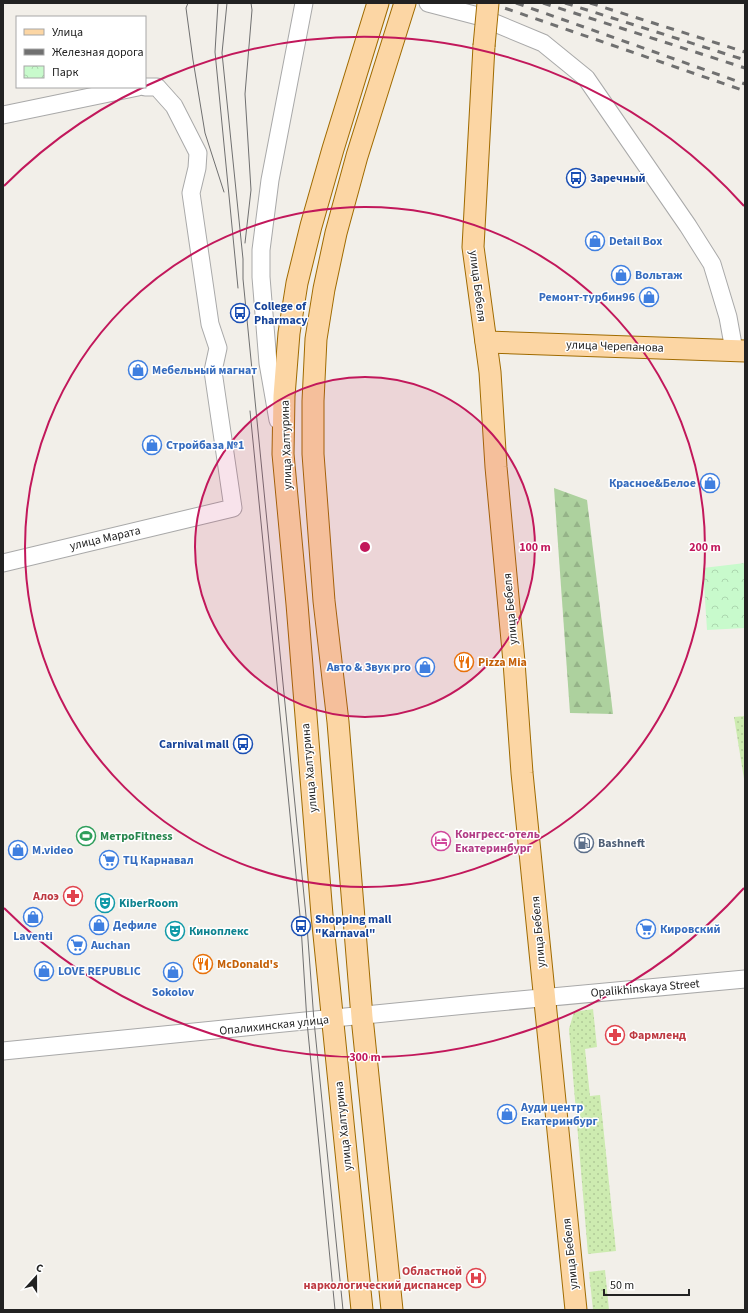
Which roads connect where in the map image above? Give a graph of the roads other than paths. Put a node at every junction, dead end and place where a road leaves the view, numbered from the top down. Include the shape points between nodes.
1 (304, 3) edge
2 (378, 3) edge
3 (405, 3) edge
4 (428, 3) edge
5 (488, 3) edge
6 (146, 87) edge
7 (133, 88) edge
8 (3, 115) edge
9 (486, 342) junction
10 (740, 351) edge
11 (283, 454) junction
12 (3, 563) edge
13 (745, 979) edge
14 (544, 998) junction
15 (362, 1016) junction
16 (332, 1019) junction
17 (3, 1052) edge
18 (362, 1310) edge
19 (392, 1310) edge
20 (576, 1310) edge

1 - 11 street via 270,180 261,250 268,363
2 - 11 main road, улица Халтурина via 333,149 297,283 289,333
3 - 15 main road via 357,156 336,233 316,339 313,401 313,454 324,601 338,722
4 - 10 street via 478,16 543,43 586,78 712,264
5 - 9 main road, улица Бебеля, bridge via 473,247
6 - 12 street, улица Марата via 158,87 174,106 198,153 191,193 210,324 218,348 213,372 233,508
7 - 8 street
9 - 10 main road, улица Черепанова
9 - 14 main road, улица Бебеля via 522,773
11 - 16 main road, улица Халтурина
13 - 14 street, Opalikhinskaya Street
14 - 15 street, Опалихинская улица
14 - 20 main road, улица Бебеля
15 - 16 street, Опалихинская улица
15 - 19 main road
16 - 17 street, Опалихинская улица
16 - 18 main road, улица Халтурина

